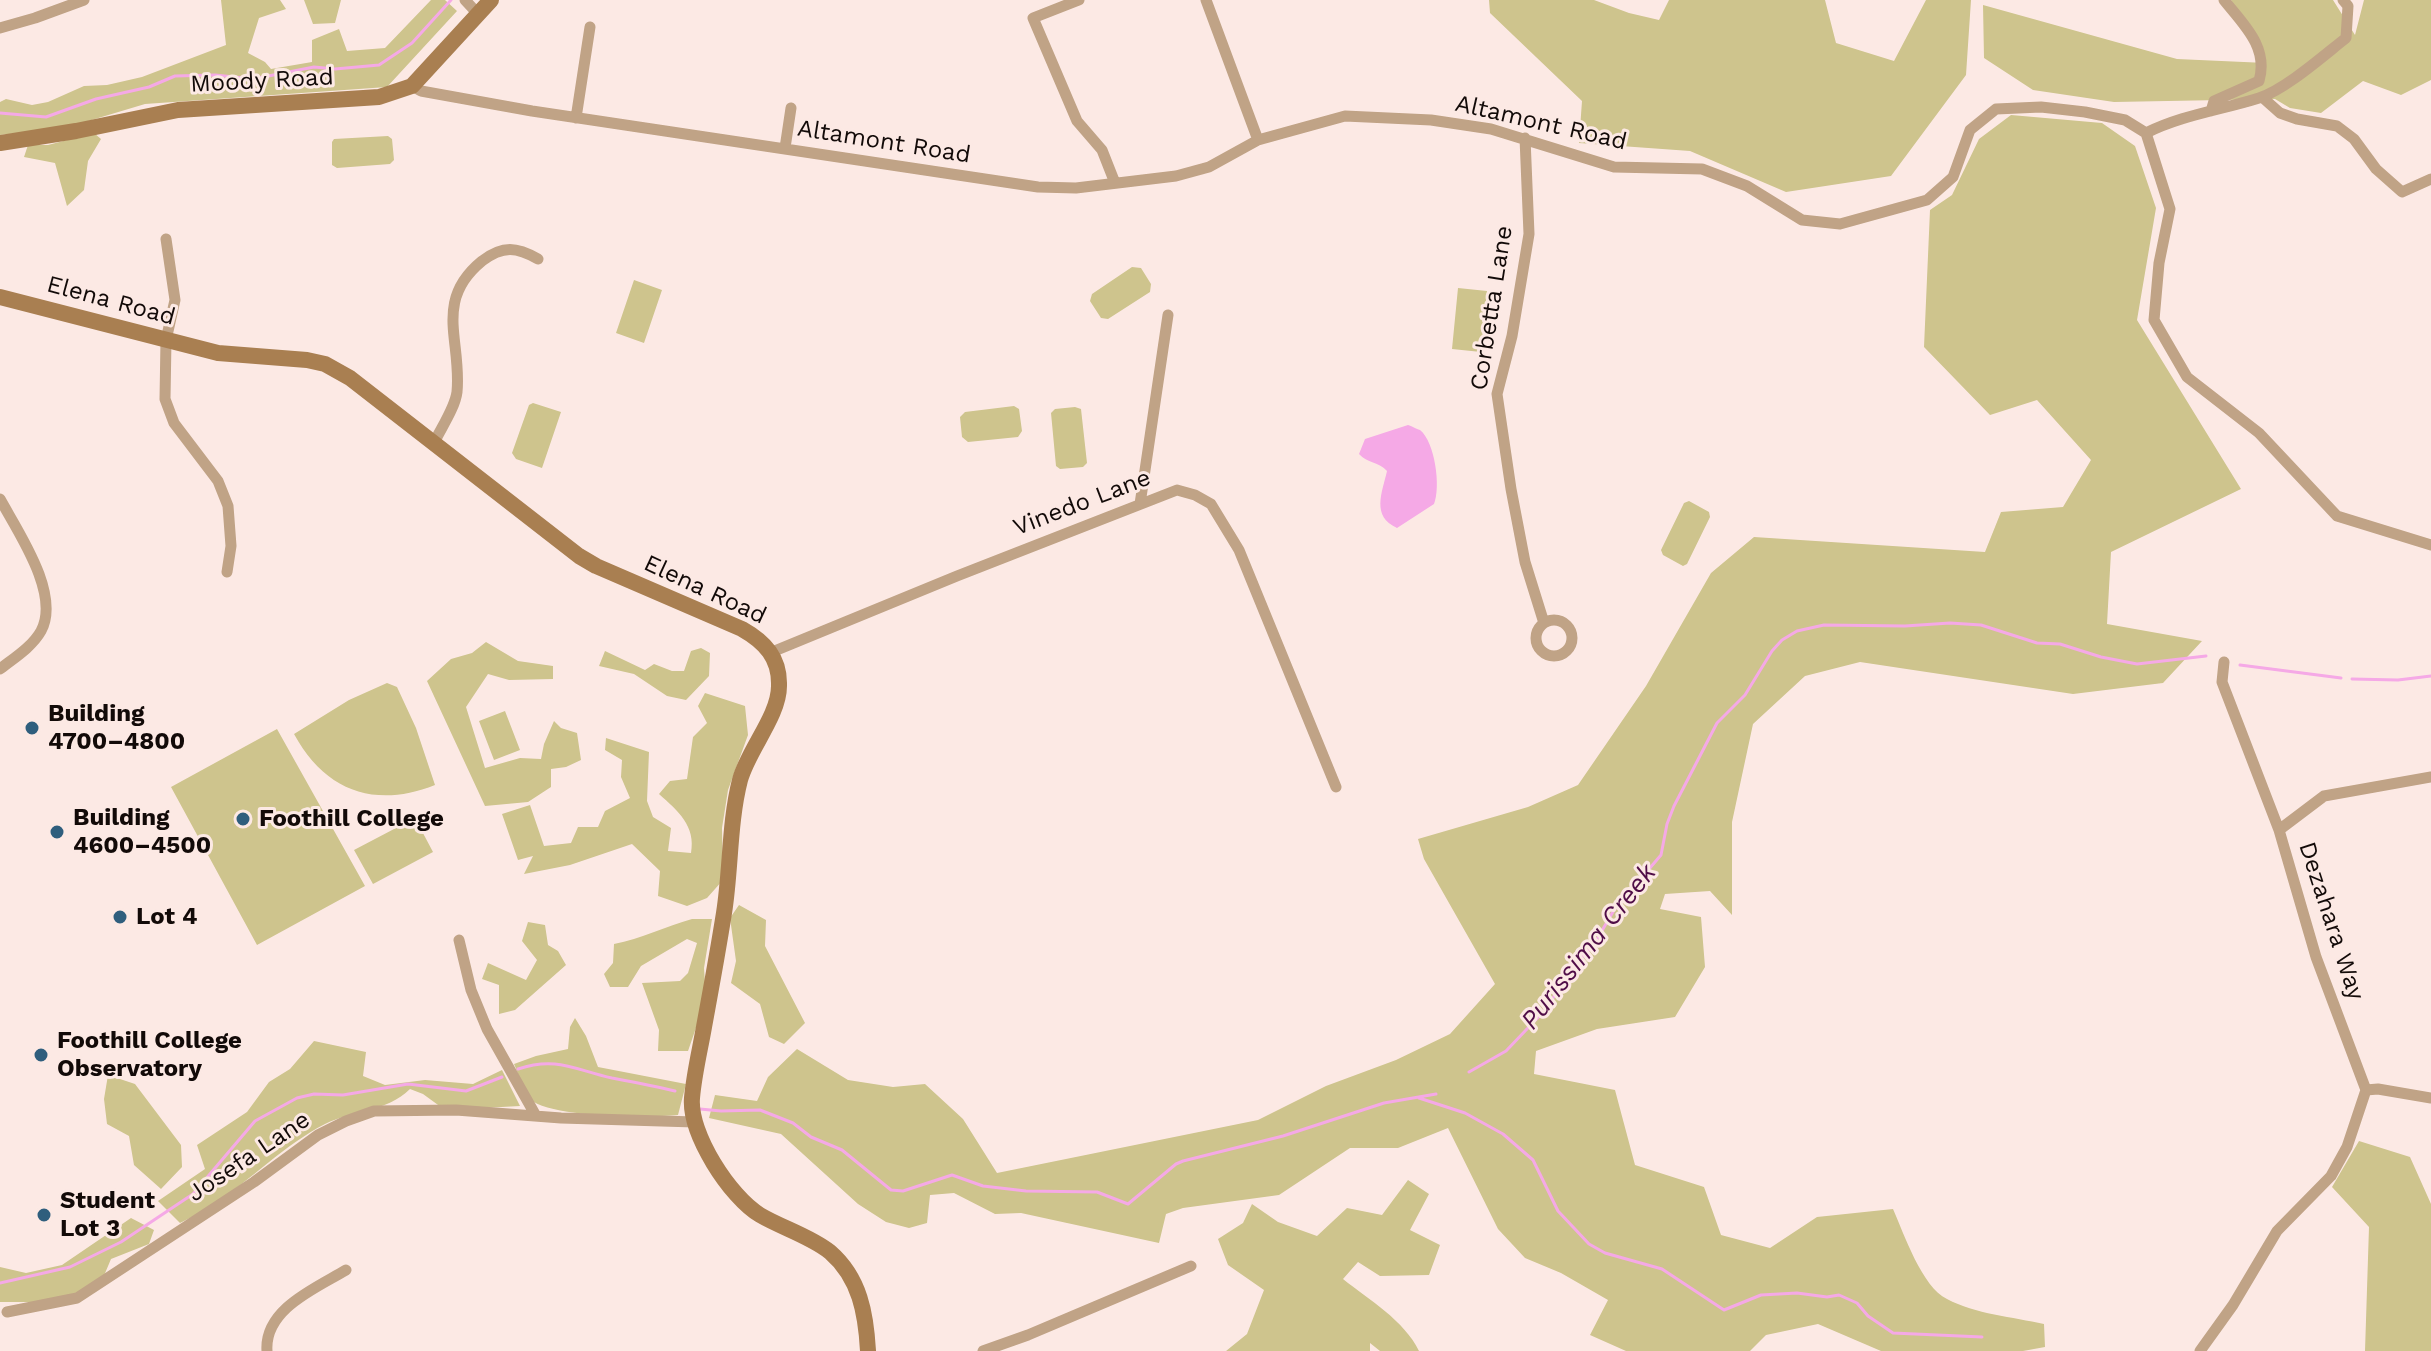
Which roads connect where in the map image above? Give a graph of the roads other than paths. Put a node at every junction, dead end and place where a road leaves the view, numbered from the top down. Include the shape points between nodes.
1 (84, 0) edge
2 (465, 0) edge
3 (491, 0) edge
4 (1079, 0) edge
5 (1206, 0) edge
6 (2224, 0) edge
7 (2343, 0) edge
8 (478, 14) junction
9 (590, 27) dead end
10 (0, 28) edge
11 (412, 86) junction
12 (2262, 97) junction
13 (791, 108) dead end
14 (2211, 111) junction
15 (576, 118) junction
16 (2146, 133) junction
17 (1525, 138) junction
18 (1258, 140) junction
19 (0, 143) edge
20 (785, 148) junction
21 (2431, 179) edge
22 (1115, 183) junction
23 (166, 239) dead end
24 (538, 259) dead end
25 (0, 297) edge
26 (1168, 315) dead end
27 (166, 340) junction
28 (434, 443) junction
29 (0, 499) edge
30 (1140, 504) junction
31 (2431, 545) edge
32 (227, 572) dead end
33 (1544, 623) dead end
34 (772, 652) junction
35 (2224, 662) dead end
36 (0, 669) edge
37 (2431, 777) edge
38 (1336, 787) dead end
39 (2279, 830) junction
40 (459, 940) dead end
41 (2366, 1090) junction
42 (2431, 1098) edge
43 (536, 1116) junction
44 (695, 1122) junction
45 (1191, 1266) dead end
46 (346, 1270) dead end
47 (7, 1312) dead end
48 (267, 1351) edge
49 (868, 1351) edge
50 (983, 1351) edge
51 (2200, 1351) edge

1 - 10 street
2 - 8 street
3 - 8 street
4 - 22 street via 1033,18 1077,121 1102,150
5 - 18 street
6 - 14 street via 2253,35 2264,64 2259,81 2214,101
7 - 12 street via 2348,6 2346,38
8 - 11 street
9 - 15 street
11 - 15 street, Altamont Road
11 - 19 street, Moody Road via 379,97 178,110
12 - 14 street
12 - 21 street via 2280,113 2337,126 2402,192
13 - 20 street
14 - 16 street
15 - 20 street, Altamont Road
16 - 17 street, Altamont Road via 2125,120 2085,112 1996,109 1970,130 1953,177 1927,200 1840,224 1802,220 1747,186 1702,169 1614,167
16 - 31 street via 2170,209 2154,320 2187,377 2259,433 2337,516
17 - 18 street, Altamont Road via 1431,120 1345,116
17 - 33 street, Corbetta Lane via 1529,234 1497,394 1519,533
18 - 22 street, Altamont Road via 1209,167
20 - 22 street, Altamont Road via 1038,187
23 - 27 street via 175,300
24 - 28 street via 519,248 508,249 489,256 461,281 453,317 457,395
25 - 27 street, Elena Road
26 - 30 street
27 - 28 street, Elena Road via 218,353 325,364
27 - 32 street via 165,399 174,423 218,481 228,506
28 - 34 street, Elena Road via 579,556 742,629
29 - 36 street via 38,572 46,610 32,643
30 - 34 street, Vinedo Lane
30 - 38 street, Vinedo Lane via 1177,490 1211,504 1239,550
34 - 44 street, Elena Road via 780,689 736,799 725,910 692,1099
35 - 39 street via 2222,682
37 - 39 street, Dezahara Way via 2324,796
39 - 41 street, Dezahara Way via 2316,957
40 - 43 street via 487,1029
41 - 42 street
41 - 51 street via 2331,1176 2277,1231
43 - 44 street, Josefa Lane
43 - 47 street, Josefa Lane via 374,1111 346,1121 77,1298
44 - 49 street, Elena Road via 735,1194 758,1214 829,1252 851,1277 866,1317
45 - 50 street
46 - 48 street via 285,1309 269,1328

